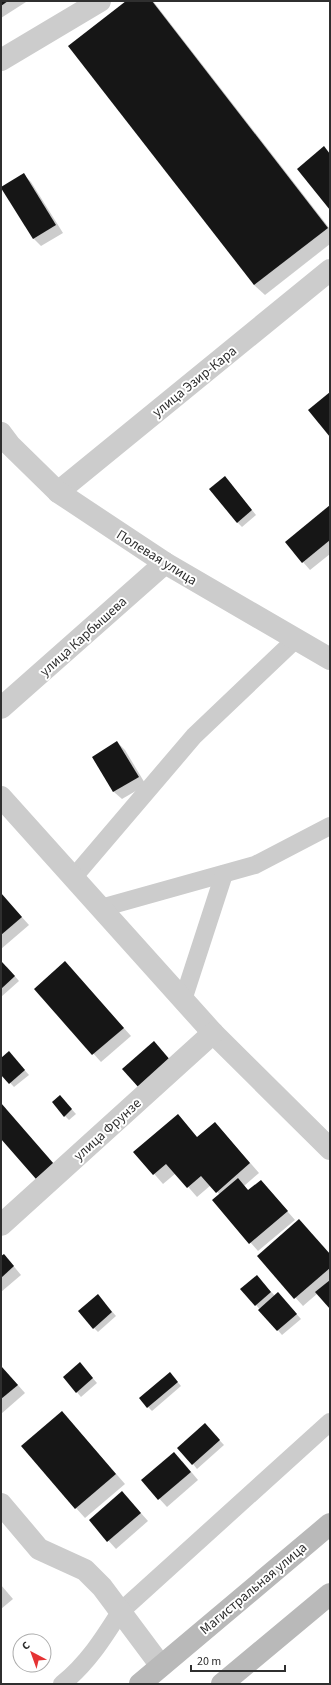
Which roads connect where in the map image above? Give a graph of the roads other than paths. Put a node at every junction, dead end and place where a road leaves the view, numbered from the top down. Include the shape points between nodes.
1 (100, 1) edge
2 (1, 60) edge
3 (330, 270) edge
4 (1, 432) edge
5 (58, 492) junction
6 (165, 563) junction
7 (296, 639) junction
8 (330, 659) edge
9 (1, 708) edge
10 (1, 797) edge
11 (330, 826) edge
12 (224, 874) junction
13 (73, 878) junction
14 (101, 908) junction
15 (183, 1000) junction
16 (213, 1033) junction
17 (330, 1149) edge
18 (1, 1225) edge
19 (330, 1422) edge
20 (1, 1504) edge
21 (330, 1524) edge
22 (330, 1594) edge
23 (120, 1612) junction
24 (161, 1666) junction
25 (62, 1684) edge
26 (140, 1684) edge
27 (222, 1684) edge

1 - 2 street
3 - 5 street, улица Эзир-Кара
4 - 5 street, Полевая улица via 10,445
5 - 6 street, Полевая улица
6 - 7 street, Полевая улица
6 - 9 street, улица Карбышева
7 - 8 street, Полевая улица
7 - 13 lane via 194,736
10 - 13 street
11 - 12 lane via 255,865
12 - 14 lane
12 - 15 lane
13 - 14 street
14 - 15 street
15 - 16 street
16 - 17 street
16 - 18 street, улица Фрунзе
19 - 23 lane
20 - 23 street via 39,1549 85,1570 102,1587
21 - 24 main road, Магистральная улица
22 - 27 main road
23 - 24 street
23 - 25 lane via 98,1648
24 - 26 main road, Магистральная улица

